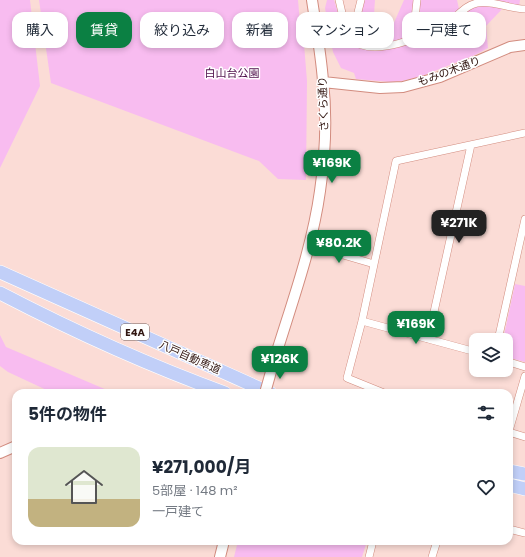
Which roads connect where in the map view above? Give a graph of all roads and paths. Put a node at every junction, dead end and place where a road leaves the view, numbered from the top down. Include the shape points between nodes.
1 (312, 0) edge
2 (339, 0) edge
3 (361, 0) edge
4 (417, 0) edge
5 (525, 9) edge
6 (342, 12) edge
7 (358, 12) edge
8 (416, 12) edge
9 (460, 12) edge
10 (525, 45) edge
11 (323, 82) junction
12 (525, 133) edge
13 (471, 145) junction
14 (525, 219) edge
15 (309, 245) junction
16 (374, 264) junction
17 (0, 272) edge
18 (0, 293) edge
19 (362, 321) junction
20 (500, 333) edge
21 (428, 339) junction
22 (469, 350) edge
23 (513, 363) edge
24 (525, 367) edge
25 (525, 376) edge
26 (214, 389) edge
27 (261, 389) edge
28 (267, 389) edge
29 (374, 389) edge
30 (513, 418) edge
31 (513, 433) edge
32 (525, 436) edge
33 (12, 448) edge
34 (0, 453) edge
35 (513, 472) edge
36 (525, 474) edge
37 (513, 486) edge
38 (525, 489) edge
39 (513, 530) edge
40 (525, 533) edge
41 (223, 545) edge
42 (372, 545) edge
43 (435, 545) edge
44 (220, 557) edge
45 (369, 557) edge
46 (432, 557) edge

1 - 11 street, さくら通り
2 - 6 street
3 - 7 street
4 - 8 street
5 - 9 street via 477,3
10 - 11 street, もみの木通り via 510,47 440,77 403,87 380,88
11 - 15 street, さくら通り via 324,149 315,221
12 - 13 street
13 - 16 street via 396,162
13 - 21 street
14 - 20 street
15 - 16 street
15 - 28 street, さくら通り, bridge
16 - 19 street
17 - 27 highway, 八戸自動車道 / E4A
18 - 26 highway, 八戸自動車道 / E4A via 93,338
19 - 21 street
19 - 29 street via 347,378
21 - 22 street
23 - 24 street
25 - 30 street
31 - 32 street
33 - 34 street
35 - 36 highway
37 - 38 highway
39 - 40 street
41 - 44 street
42 - 45 street
43 - 46 street

